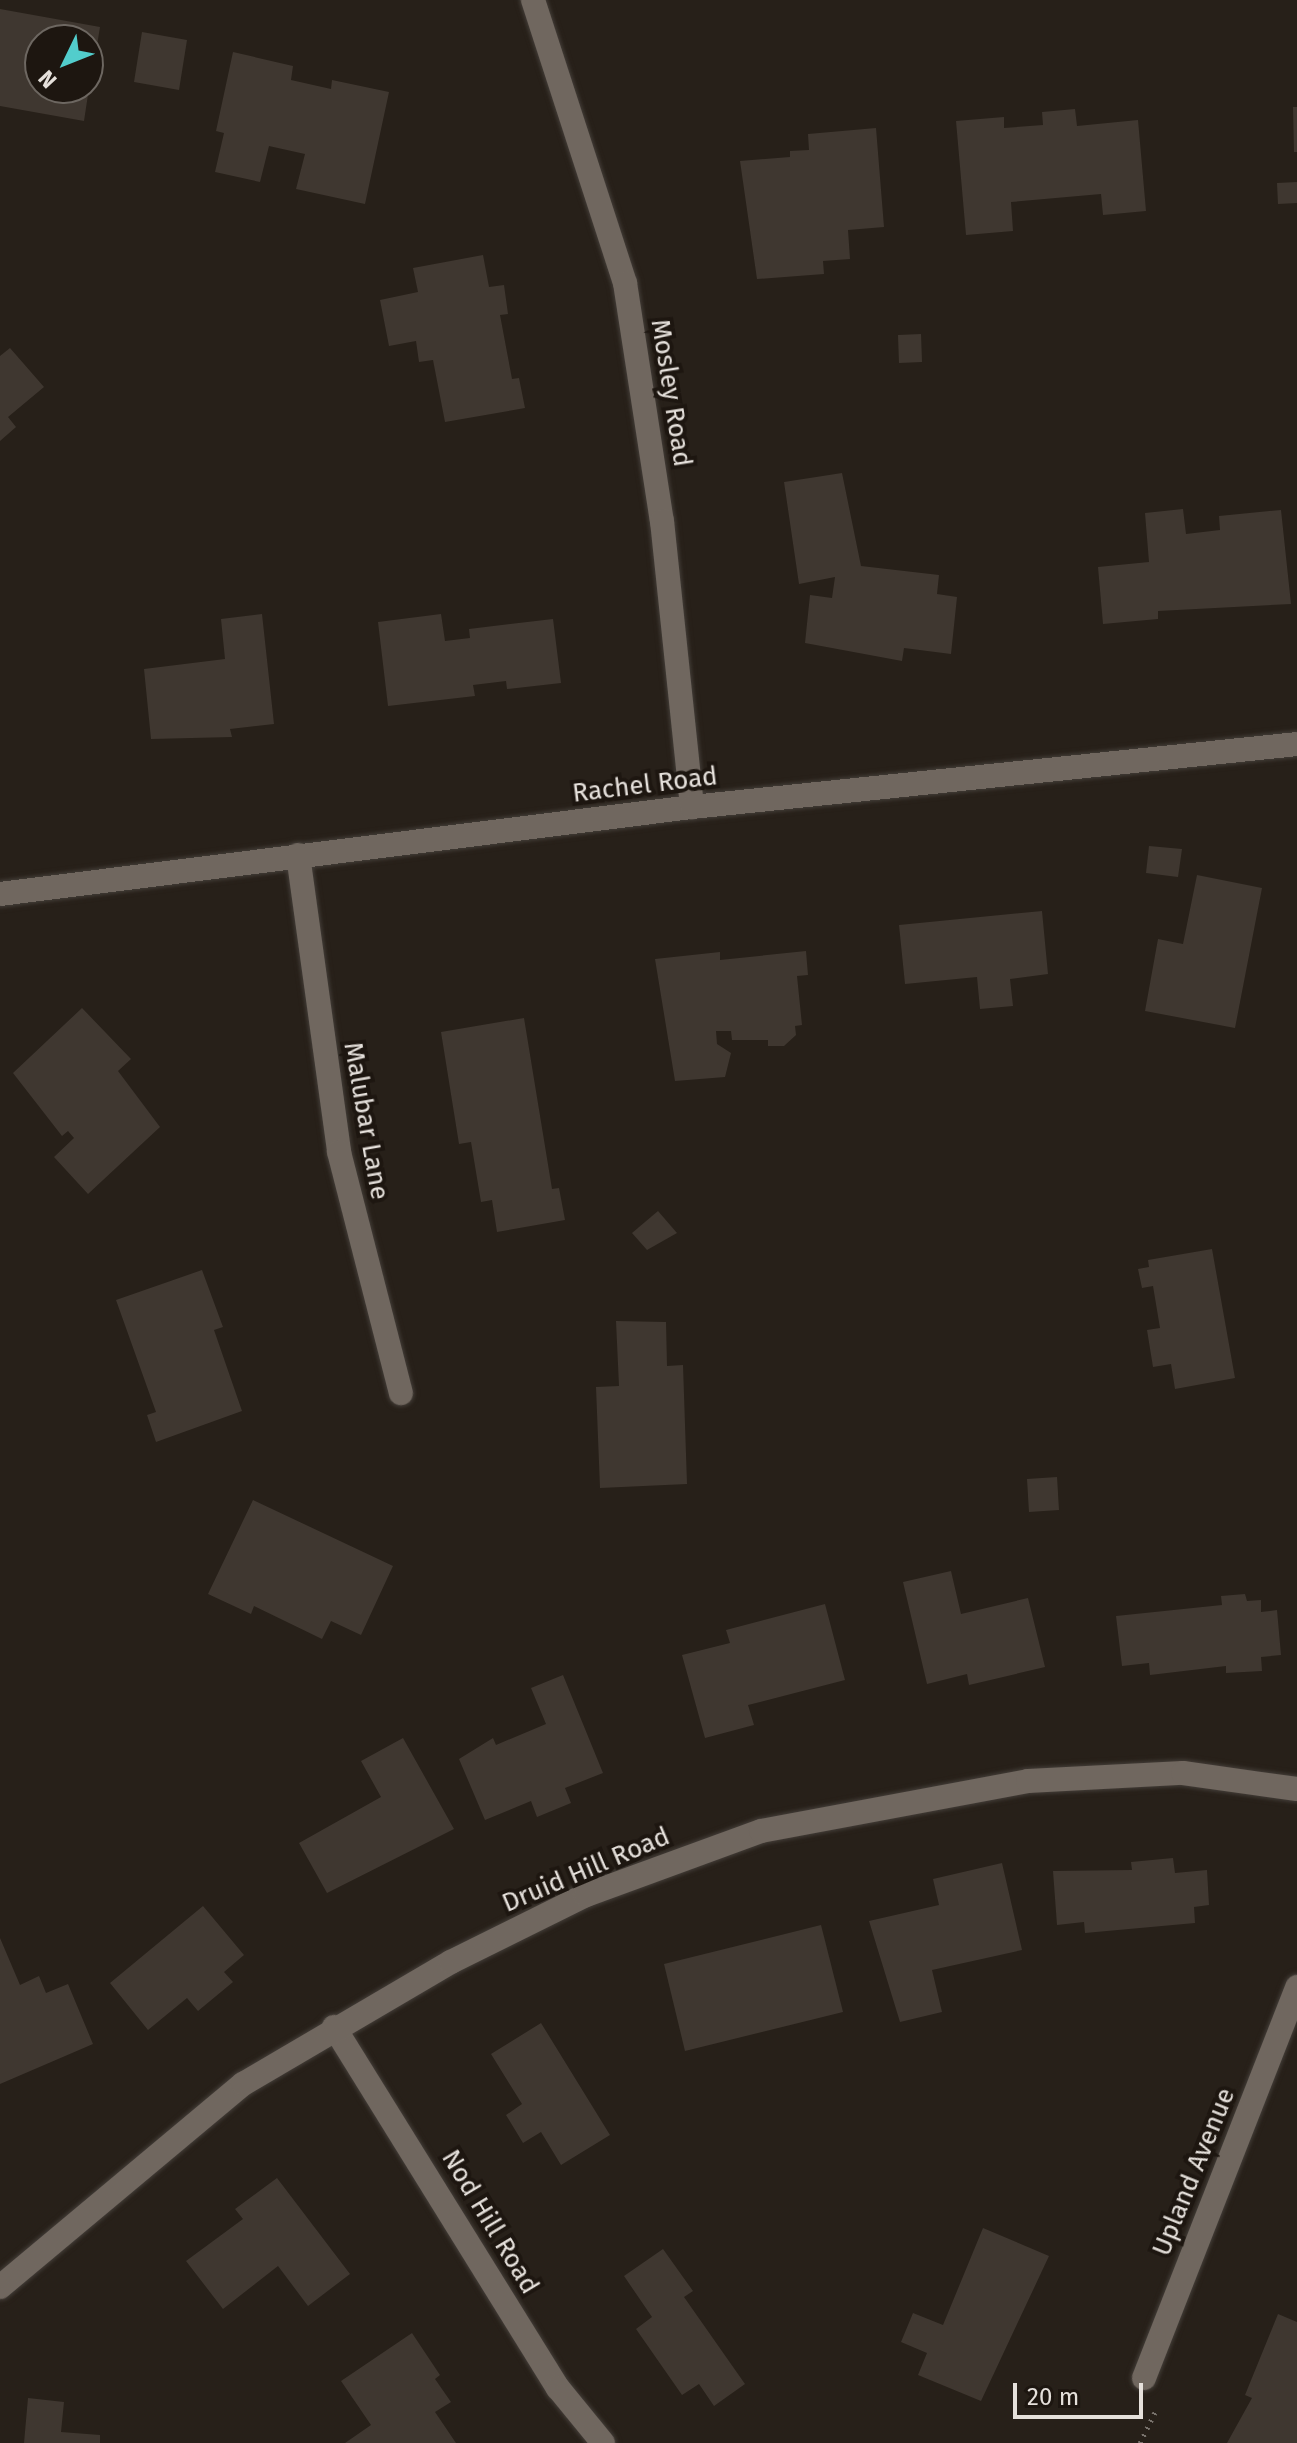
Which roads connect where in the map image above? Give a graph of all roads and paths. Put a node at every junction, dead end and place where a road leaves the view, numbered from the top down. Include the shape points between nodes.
1 (533, 0) edge
2 (1297, 744) edge
3 (692, 807) junction
4 (298, 855) junction
5 (0, 894) edge
6 (401, 1393) dead end
7 (1297, 1789) edge
8 (1297, 1987) edge
9 (334, 2027) junction
10 (0, 2287) edge
11 (1144, 2378) dead end
12 (603, 2443) edge

1 - 3 street, Mosley Road via 625,283 662,521
2 - 3 street, Rachel Road
3 - 4 street, Rachel Road
4 - 5 street, Rachel Road
4 - 6 street, Malubar Lane via 339,1152
7 - 9 street, Druid Hill Road via 1183,1773 1028,1781 761,1831 586,1895
8 - 11 street, Upland Avenue
9 - 10 street, Druid Hill Road via 243,2084
9 - 12 street, Nod Hill Road via 558,2388

